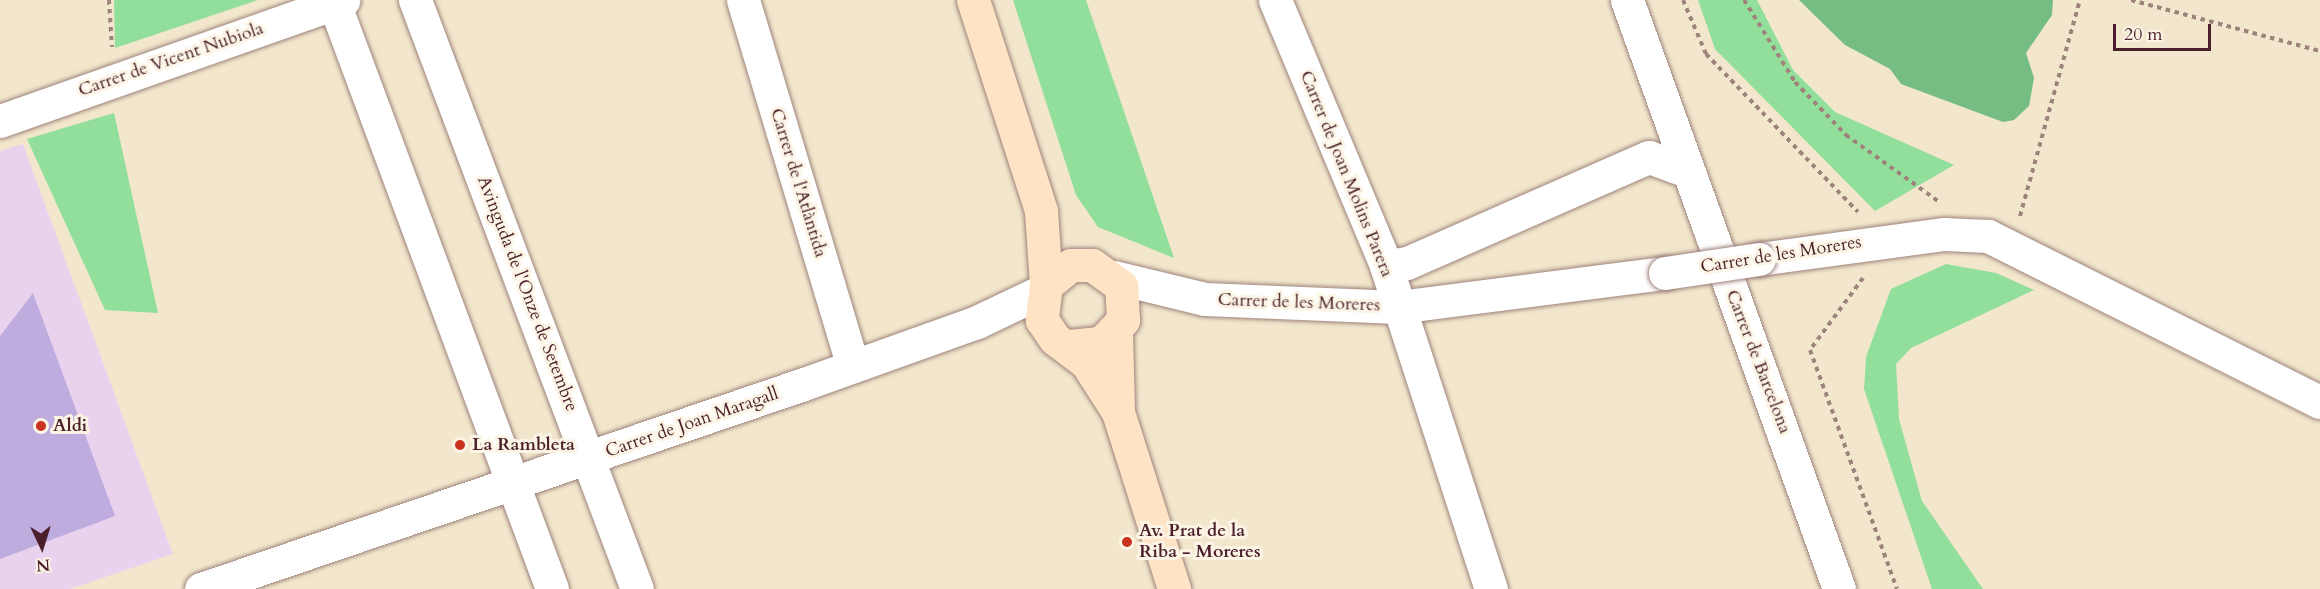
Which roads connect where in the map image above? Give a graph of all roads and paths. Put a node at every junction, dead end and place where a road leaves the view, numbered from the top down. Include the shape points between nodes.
1 (109, 0) edge
2 (415, 0) edge
3 (742, 0) edge
4 (973, 0) edge
5 (1275, 0) edge
6 (1627, 0) edge
7 (1744, 0) edge
8 (2080, 0) edge
9 (2132, 0) edge
10 (337, 1) edge
11 (112, 47) dead end
12 (2320, 51) edge
13 (0, 121) edge
14 (1684, 170) junction
15 (1041, 211) junction
16 (2000, 242) junction
17 (1386, 266) junction
18 (1103, 271) junction
19 (1045, 288) junction
20 (1205, 299) junction
21 (1398, 307) junction
22 (977, 322) junction
23 (1119, 327) junction
24 (1057, 337) junction
25 (853, 366) junction
26 (2320, 402) edge
27 (1118, 412) junction
28 (590, 458) junction
29 (515, 482) junction
30 (201, 589) edge
31 (552, 589) edge
32 (637, 589) edge
33 (1174, 589) edge
34 (1491, 589) edge
35 (1839, 589) edge

1 - 11 path
2 - 28 street, Avinguda de l'Onze de Setembre
3 - 25 street, Carrer de l'Atlàntida
4 - 15 main road
5 - 17 street, Carrer de Joan Molins Parera
6 - 14 street, Carrer de Barcelona
7 - 16 path via 1795,82 1846,135
8 - 16 path
9 - 12 path
10 - 13 street, Carrer de Vicent Nubiola
10 - 29 street
14 - 17 street via 1649,157 1407,263
14 - 35 street, Carrer de Barcelona via 1783,426
15 - 18 main road
15 - 19 main road
16 - 21 street, Carrer de les Moreres, bridge via 1965,232
16 - 26 street, Carrer de les Moreres
17 - 21 street, Carrer de Joan Molins Parera
18 - 19 main road via 1071,265
18 - 20 street, Carrer de les Moreres
18 - 23 main road via 1124,297
19 - 22 street, Carrer de Joan Maragall
19 - 24 main road via 1040,306
20 - 21 street, Carrer de les Moreres
20 - 23 street, Carrer de les Moreres via 1160,306
21 - 34 street, Carrer de Joan Molins Parera
22 - 24 street, Carrer de Joan Maragall
22 - 25 street, Carrer de Joan Maragall
23 - 24 main road via 1092,347
23 - 27 main road
24 - 27 main road
25 - 28 street, Carrer de Joan Maragall
27 - 33 main road
28 - 29 street, Carrer de Joan Maragall
28 - 32 street, Avinguda de l'Onze de Setembre
29 - 30 street, Carrer de Joan Maragall
29 - 31 street

